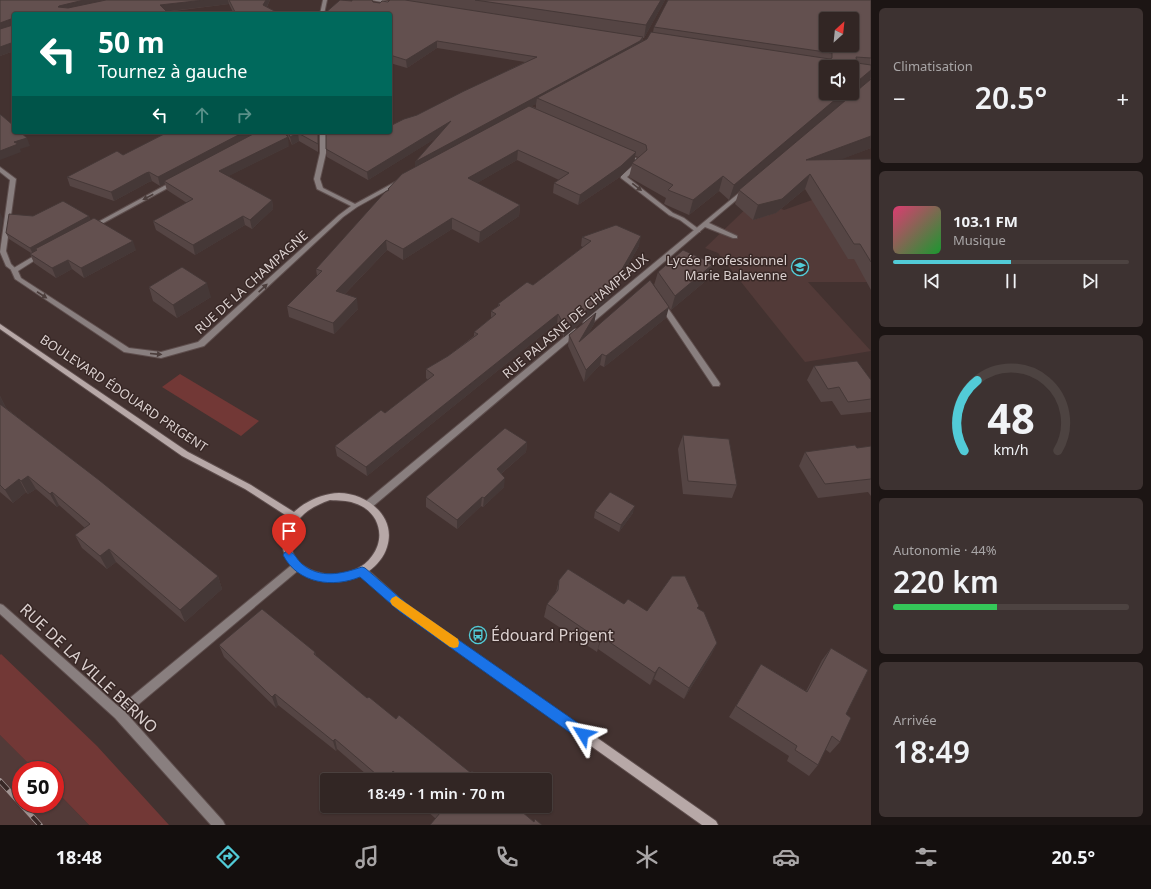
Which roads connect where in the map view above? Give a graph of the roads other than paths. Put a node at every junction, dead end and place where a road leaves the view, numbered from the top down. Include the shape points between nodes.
1 (326, 0) edge
2 (373, 0) edge
3 (396, 4) edge
4 (323, 12) edge
5 (323, 134) edge
6 (620, 153) edge
7 (0, 169) edge
8 (185, 177) edge
9 (404, 179) edge
10 (751, 185) edge
11 (355, 206) junction
12 (705, 224) junction
13 (87, 229) edge
14 (698, 231) junction
15 (735, 237) dead end
16 (45, 252) edge
17 (14, 270) junction
18 (656, 295) edge
19 (0, 326) edge
20 (716, 384) dead end
21 (368, 505) junction
22 (295, 517) junction
23 (297, 566) junction
24 (362, 571) junction
25 (0, 608) edge
26 (119, 714) junction
27 (219, 825) edge
28 (712, 825) edge

1 - 4 street
2 - 3 street
5 - 11 street via 323,154 317,179 320,189
6 -> 14 street via 641,162 623,177
7 - 17 street, RUE DE LA CHAMPAGNE via 13,179 3,251 8,265
8 -> 13 street
9 - 11 street, RUE DE LA CHAMPAGNE
10 - 12 street, RUE PALASNE DE CHAMPEAUX
17 -> 11 street, RUE DE LA CHAMPAGNE via 18,279 127,350 161,354 201,344
12 - 14 street, RUE PALASNE DE CHAMPEAUX
12 - 15 street
14 - 21 street, RUE PALASNE DE CHAMPEAUX via 645,279
16 - 17 street
18 - 20 street
19 - 22 main road, BOULEVARD ÉDOUARD PRIGENT via 185,454 248,487
21 - 22 main road via 344,497 330,497 316,501
21 - 24 main road via 379,514 385,527 385,541 375,561
22 - 23 main road via 288,529 286,542 289,555
23 - 24 main road via 307,574 327,578 349,577
23 - 26 street
24 - 28 main road via 403,607
25 - 26 street, RUE DE LA VILLE BERNO
26 - 27 street, RUE DE LA VILLE BERNO

